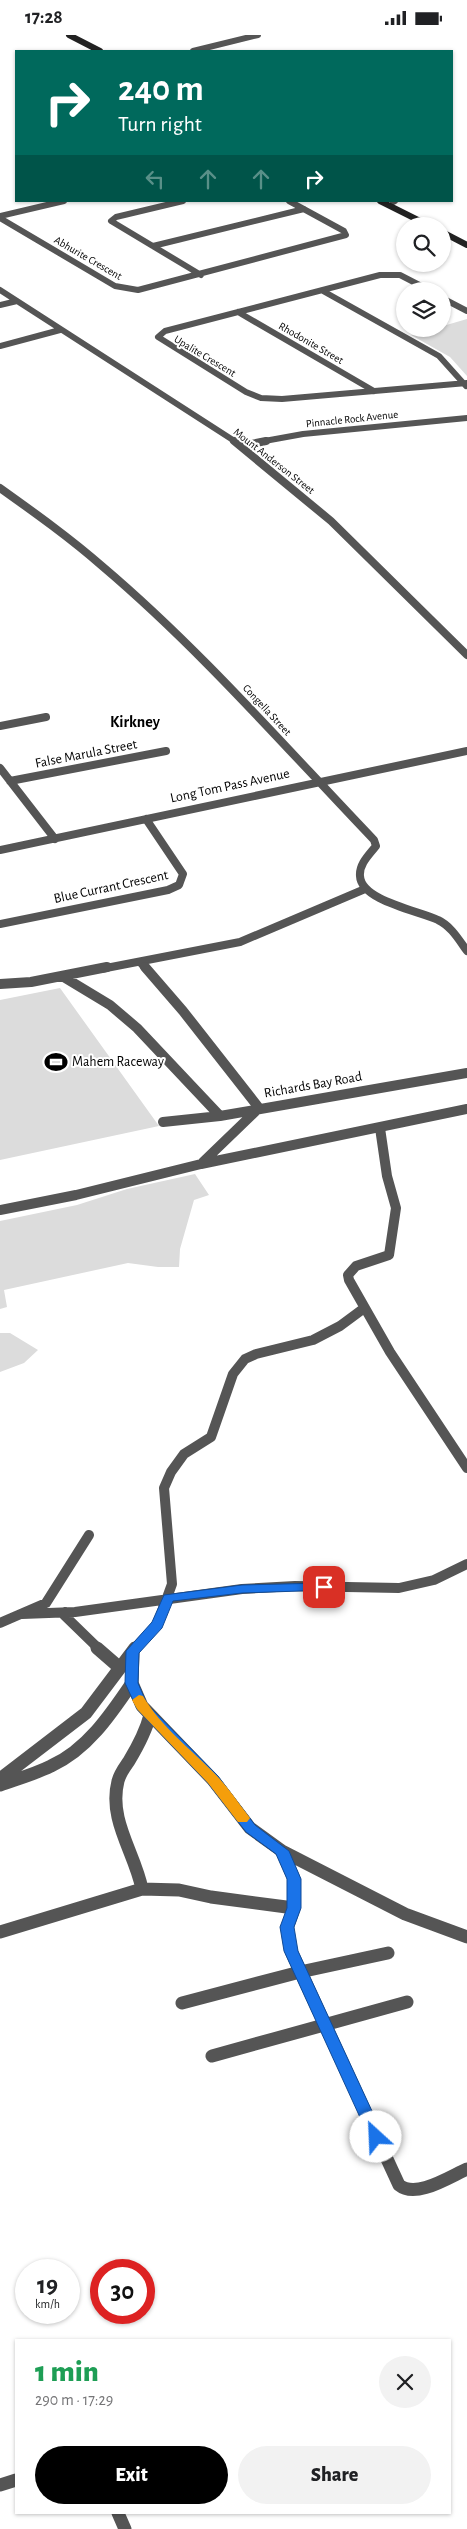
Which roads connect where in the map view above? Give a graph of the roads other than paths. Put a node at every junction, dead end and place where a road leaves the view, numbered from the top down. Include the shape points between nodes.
1 (69, 35) edge
2 (258, 35) edge
3 (98, 50) edge
4 (197, 50) edge
5 (60, 202) edge
6 (179, 202) edge
7 (291, 202) edge
8 (382, 202) edge
9 (395, 202) edge
10 (51, 204) junction
11 (304, 209) junction
12 (0, 217) edge
13 (412, 217) edge
14 (422, 217) edge
15 (15, 227) junction
16 (451, 233) edge
17 (451, 237) edge
18 (467, 241) edge
19 (467, 245) edge
20 (153, 246) junction
21 (201, 275) junction
22 (414, 282) edge
23 (0, 290) edge
24 (323, 291) junction
25 (16, 301) junction
26 (451, 303) edge
27 (0, 305) edge
28 (467, 311) edge
29 (238, 312) junction
30 (60, 330) junction
31 (0, 346) edge
32 (466, 384) edge
33 (374, 391) junction
34 (467, 418) edge
35 (241, 446) junction
36 (0, 488) edge
37 (467, 655) edge
38 (46, 717) dead end
39 (0, 726) edge
40 (166, 751) dead end
41 (467, 751) edge
42 (0, 768) edge
43 (10, 781) junction
44 (317, 781) junction
45 (146, 819) junction
46 (55, 839) junction
47 (0, 850) edge
48 (364, 889) junction
49 (0, 924) edge
50 (467, 951) edge
51 (140, 962) junction
52 (62, 977) junction
53 (0, 984) edge
54 (467, 1073) edge
55 (259, 1108) junction
56 (467, 1109) edge
57 (220, 1115) junction
58 (163, 1122) dead end
59 (380, 1128) junction
60 (201, 1164) junction
61 (0, 1210) edge
62 (363, 1309) junction
63 (467, 1468) edge
64 (89, 1535) dead end
65 (467, 1564) edge
66 (169, 1598) junction
67 (65, 1612) junction
68 (22, 1614) junction
69 (0, 1623) edge
70 (132, 1651) junction
71 (120, 1668) junction
72 (132, 1683) junction
73 (150, 1715) junction
74 (0, 1779) edge
75 (0, 1785) edge
76 (282, 1851) junction
77 (142, 1889) junction
78 (294, 1908) junction
79 (0, 1932) edge
80 (467, 1937) edge
81 (388, 1953) dead end
82 (300, 1972) junction
83 (407, 2002) dead end
84 (182, 2003) dead end
85 (324, 2024) junction
86 (212, 2056) dead end
87 (467, 2169) edge
88 (15, 2480) edge
89 (0, 2485) edge
90 (118, 2514) edge
91 (125, 2529) edge

1 - 3 main road
2 - 4 street
5 - 10 street
6 - 20 street via 116,217 111,221
7 - 11 street, Abhurite Crescent
8 - 13 main road
9 - 14 main road
10 - 12 street
10 - 15 street via 18,220
11 - 20 street
11 - 21 street, Abhurite Crescent via 346,235
12 - 15 street, Abhurite Crescent
15 - 21 street, Abhurite Crescent via 120,288 138,290
16 - 18 main road
17 - 19 main road
20 - 21 street
22 - 24 street, Upalite Crescent via 389,274
23 - 25 street, Mount Anderson Street
24 - 29 street, Upalite Crescent
24 - 32 street via 439,356
25 - 27 street
25 - 30 street, Mount Anderson Street
26 - 28 street
29 - 33 street, Rhodonite Street
29 - 33 street, Upalite Crescent via 165,331 158,337 261,398
30 - 31 street
30 - 35 street, Mount Anderson Street
32 - 33 street, Upalite Crescent
34 - 35 street, Pinnacle Rock Avenue via 303,435
35 - 37 street, Mount Anderson Street via 331,521
36 - 44 street, Congella Street via 105,569 190,645
38 - 39 street
40 - 43 street, False Marula Street
41 - 44 street, Long Tom Pass Avenue
42 - 43 street
43 - 46 street
44 - 45 street, Long Tom Pass Avenue
44 - 48 street, Congella Street via 374,840 376,846 360,867
45 - 46 street, Long Tom Pass Avenue
45 - 49 street, Blue Currant Crescent via 183,874 179,885 168,890
46 - 47 street, Long Tom Pass Avenue
48 - 50 street via 439,920
48 - 51 street via 240,942
51 - 52 street
51 - 55 street
52 - 53 street
52 - 57 street via 123,1014 166,1055 192,1088
54 - 55 street, Richards Bay Road
55 - 57 street, Richards Bay Road
55 - 60 street
56 - 59 street
57 - 58 street, Richards Bay Road
59 - 60 street
59 - 62 street via 387,1176 396,1208 394,1235 389,1255 356,1266 348,1275
60 - 61 street
62 - 63 street via 403,1376
62 - 66 street via 319,1338 245,1359 233,1374 211,1437 184,1454 164,1488 172,1585
64 - 68 street via 53,1595 46,1603
65 - 66 street via 434,1580 399,1589 295,1586
66 - 67 street
66 - 70 street via 157,1625
67 - 68 street
67 - 71 street via 64,1615 81,1634
68 - 69 street
70 - 71 street
70 - 72 street
71 - 74 street via 86,1713
72 - 73 street via 142,1706
72 - 75 street via 102,1726 64,1759 52,1767
73 - 76 street via 213,1780 250,1829
73 - 77 street via 146,1729 118,1780 116,1801 118,1826 141,1877
76 - 78 street via 294,1879
76 - 80 street via 405,1914
77 - 78 street via 179,1890
77 - 79 street
78 - 82 street via 287,1927 291,1951
81 - 82 street
82 - 84 street
82 - 85 street
83 - 85 street
85 - 86 street
85 - 87 street via 399,2185 404,2190 418,2190
88 - 89 street
90 - 91 street

